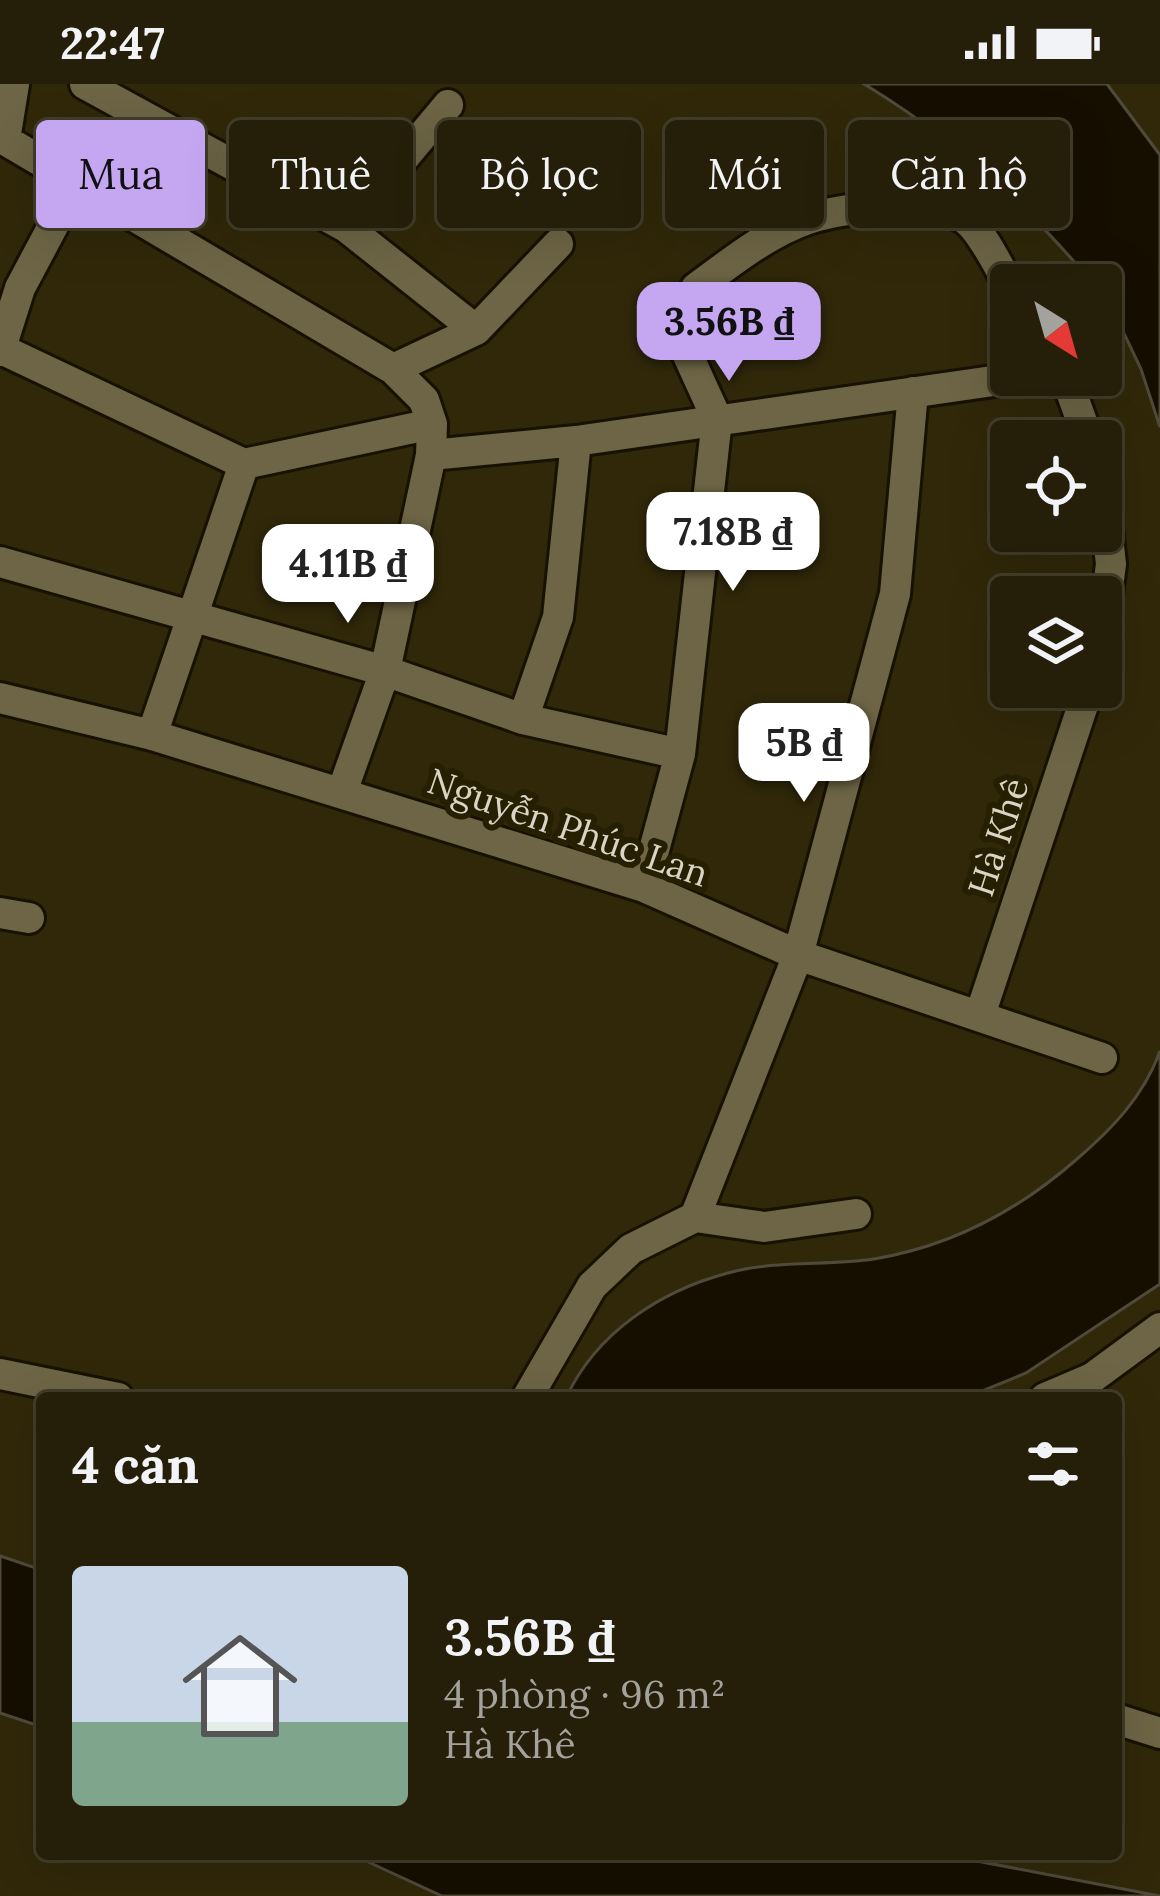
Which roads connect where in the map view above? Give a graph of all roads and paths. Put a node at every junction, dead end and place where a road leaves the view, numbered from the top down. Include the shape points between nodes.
1 (14, 84) edge
2 (85, 84) edge
3 (448, 105) dead end
4 (2, 139) edge
5 (413, 147) edge
6 (36, 156) edge
7 (229, 163) edge
8 (46, 228) edge
9 (160, 228) edge
10 (347, 228) edge
11 (558, 244) dead end
12 (996, 264) edge
13 (10, 285) edge
14 (476, 330) junction
15 (0, 350) edge
16 (393, 370) junction
17 (990, 381) edge
18 (913, 392) junction
19 (717, 419) junction
20 (431, 439) junction
21 (576, 441) junction
22 (244, 464) junction
23 (0, 562) edge
24 (194, 617) junction
25 (385, 671) junction
26 (0, 698) edge
27 (1082, 708) edge
28 (523, 719) junction
29 (152, 735) junction
30 (680, 754) junction
31 (342, 792) junction
32 (644, 887) junction
33 (798, 955) junction
34 (980, 1012) junction
35 (1102, 1058) dead end
36 (856, 1214) dead end
37 (695, 1217) junction
38 (1160, 1328) edge
39 (0, 1374) edge
40 (1085, 1388) edge
41 (88, 1392) edge
42 (530, 1392) edge
43 (1122, 1721) edge
44 (1160, 1733) edge

1 - 4 street
2 - 7 street
3 - 5 street
4 - 6 street
8 - 13 street
9 - 16 street
10 - 14 street
11 - 14 street
12 - 19 street via 969,222 937,209 887,205 807,220 742,254 696,288 686,351
13 - 15 street
14 - 16 street
15 - 22 street
16 - 20 street via 424,400
17 - 18 street
18 - 19 street
18 - 33 street via 895,594
19 - 21 street
19 - 30 street
20 - 21 street
20 - 22 street
20 - 25 street
21 - 28 street via 558,617
22 - 24 street
23 - 24 street
24 - 25 street
24 - 29 street
25 - 28 street
25 - 31 street
26 - 29 street, Nguyễn Phúc Lan
27 - 34 street, Hà Khê
28 - 30 street
29 - 31 street, Nguyễn Phúc Lan
30 - 32 street
31 - 32 street, Nguyễn Phúc Lan
32 - 33 street, Nguyễn Phúc Lan
33 - 34 street, Nguyễn Phúc Lan
33 - 37 street
34 - 35 street, Nguyễn Phúc Lan
36 - 37 street via 764,1227
37 - 42 street via 631,1249 592,1286
38 - 40 street
39 - 41 street
43 - 44 street

